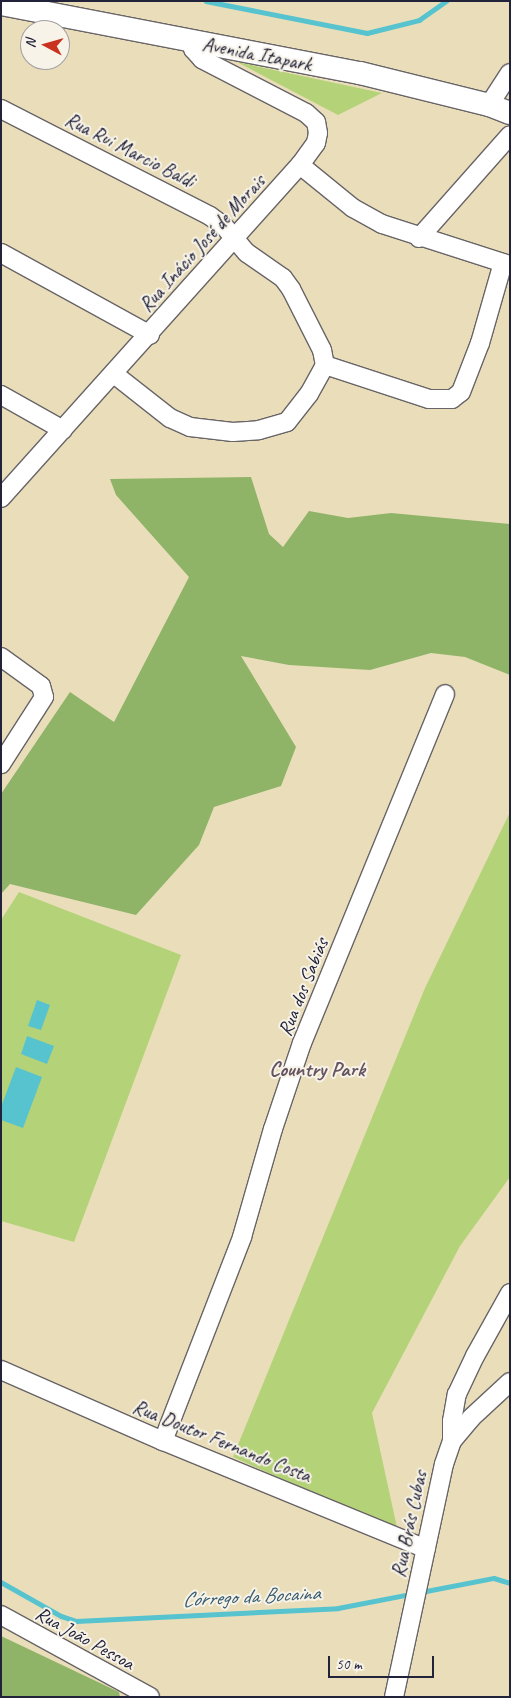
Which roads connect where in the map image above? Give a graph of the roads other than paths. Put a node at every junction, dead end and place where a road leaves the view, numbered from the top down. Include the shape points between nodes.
1 (1, 4) edge
2 (192, 42) junction
3 (510, 73) edge
4 (500, 108) edge
5 (1, 109) edge
6 (510, 135) edge
7 (300, 165) junction
8 (234, 237) junction
9 (419, 238) junction
10 (1, 253) edge
11 (507, 264) edge
12 (150, 335) junction
13 (325, 365) junction
14 (114, 374) junction
15 (1, 395) edge
16 (63, 430) junction
17 (1, 498) edge
18 (1, 656) edge
19 (445, 694) dead end
20 (1, 764) edge
21 (510, 1293) edge
22 (1, 1370) edge
23 (510, 1382) edge
24 (163, 1440) junction
25 (452, 1440) junction
26 (425, 1554) junction
27 (1, 1615) edge
28 (150, 1697) edge
29 (394, 1697) edge

1 - 2 main road, Avenida Itapark
2 - 4 main road, Avenida Itapark via 360,73
2 - 7 street, Rua Inácio José de Morais via 193,49 202,59 306,113 316,122 316,143
3 - 4 street
5 - 8 street, Rua Rui Marcio Baldi via 210,216
6 - 9 street
7 - 8 street, Rua Inácio José de Morais
7 - 9 street via 353,208 382,224
8 - 12 street, Rua Inácio José de Morais
8 - 13 street, Rua Rui Marcio Baldi via 247,252 292,288 322,350
9 - 11 street
10 - 12 street
11 - 13 street via 461,392 452,399 429,399
12 - 14 street, Rua Inácio José de Morais
13 - 14 street via 309,394 287,422 259,430 233,432 190,427 170,418
14 - 16 street, Rua Inácio José de Morais
15 - 16 street
16 - 17 street, Rua Inácio José de Morais
18 - 20 street via 41,686 44,692 42,702
19 - 24 street, Rua dos Sabiás via 302,1044 242,1237
21 - 25 street via 457,1394
22 - 24 street, Rua Doutor Fernando Costa
23 - 25 street, Rua Brás Cubas
24 - 26 street, Rua Doutor Fernando Costa
25 - 26 street, Rua Brás Cubas
26 - 29 street, Rua Brás Cubas
27 - 28 street, Rua João Pessoa

